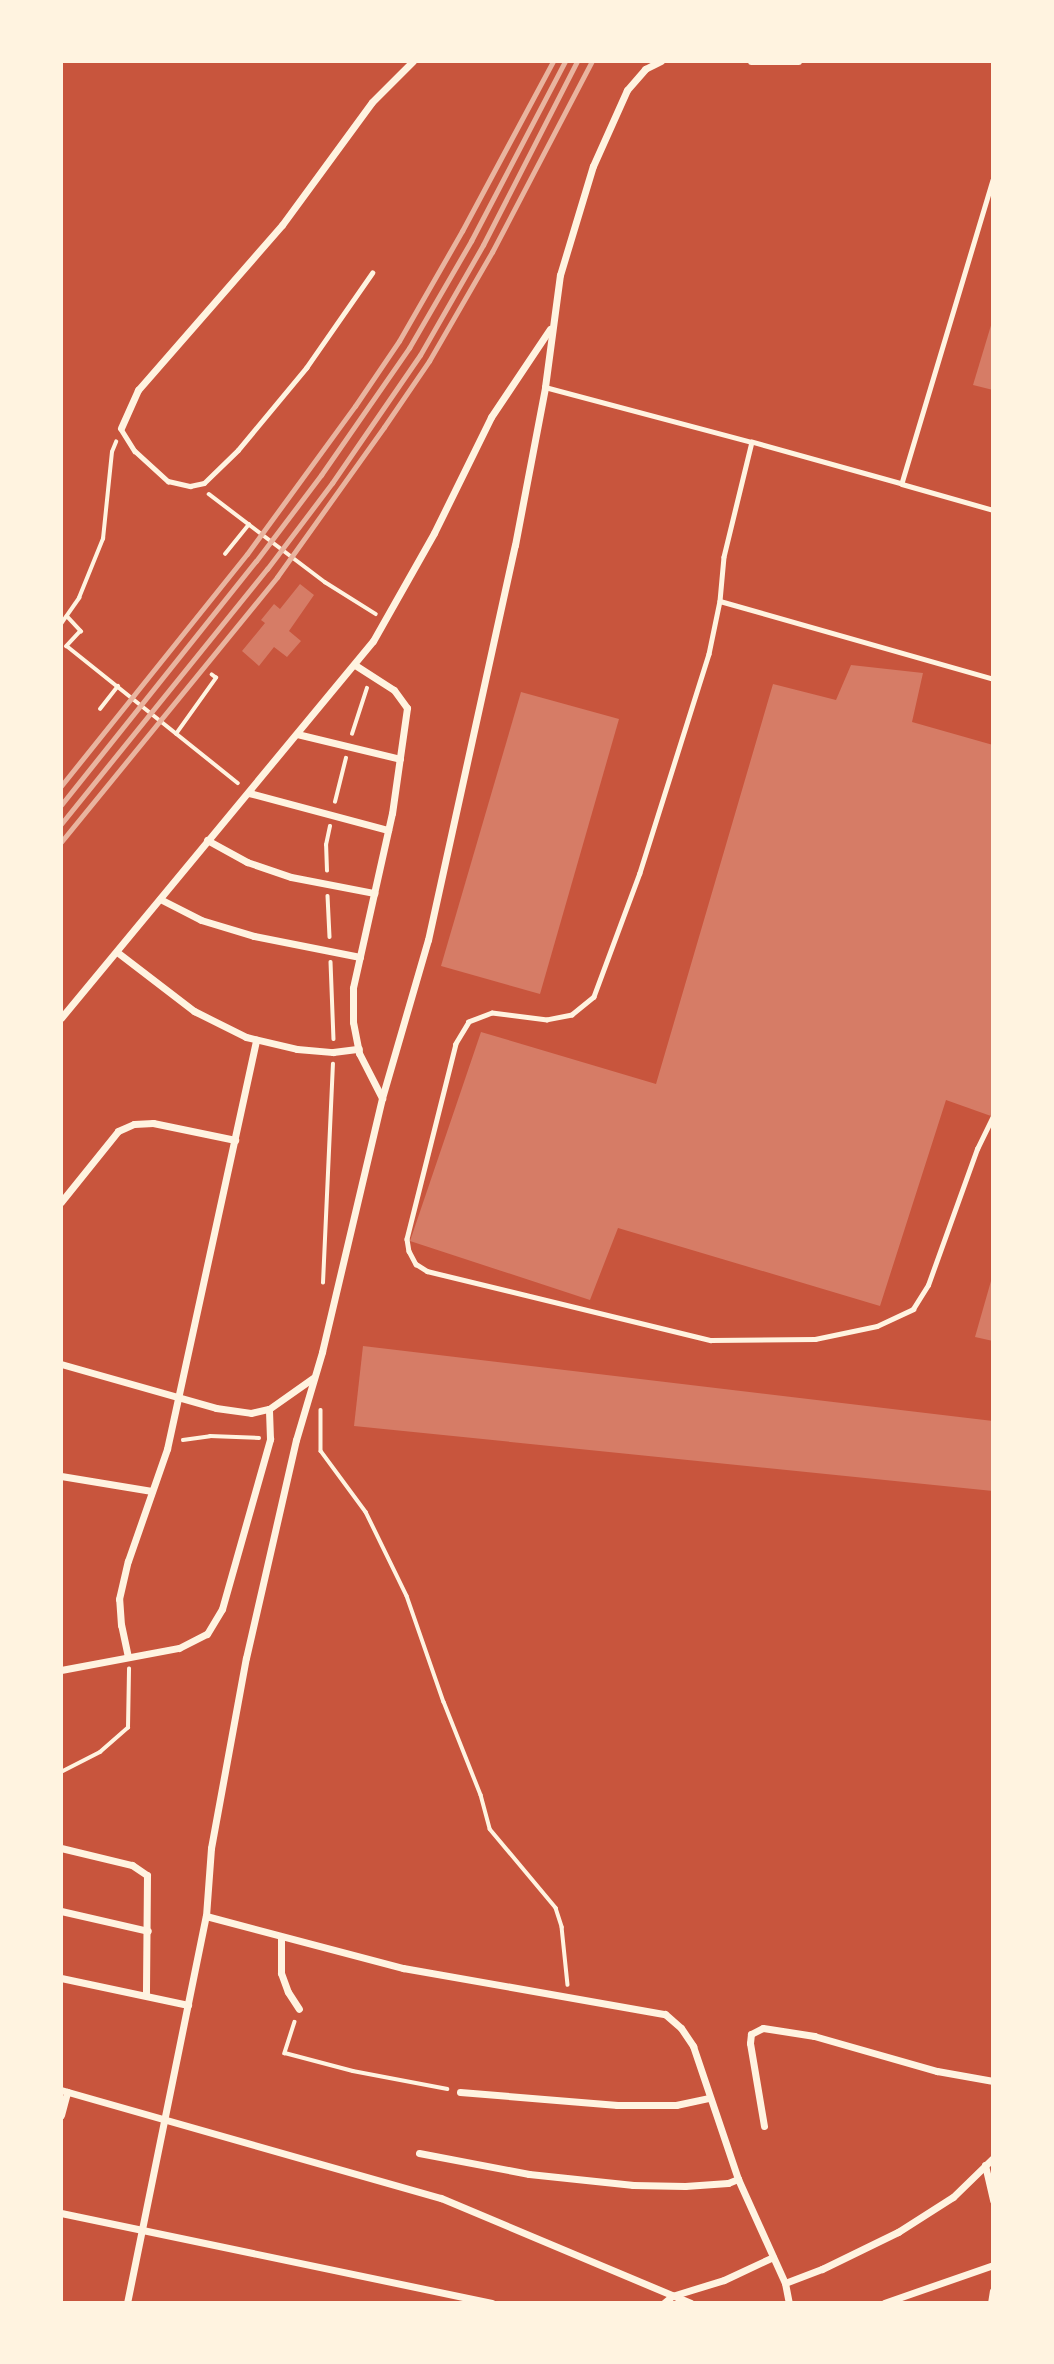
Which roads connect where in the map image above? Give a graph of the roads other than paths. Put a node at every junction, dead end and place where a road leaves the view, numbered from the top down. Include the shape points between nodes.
1 (412, 61) edge
2 (661, 61) edge
3 (751, 61) edge
4 (798, 61) edge
5 (993, 180) edge
6 (372, 273) dead end
7 (550, 328) junction
8 (545, 387) junction
9 (121, 428) joint
10 (752, 442) junction
11 (902, 484) junction
12 (993, 510) edge
13 (720, 601) junction
14 (355, 665) junction
15 (993, 679) edge
16 (297, 734) junction
17 (400, 759) junction
18 (249, 793) junction
19 (388, 830) junction
20 (207, 840) junction
21 (374, 893) junction
22 (160, 899) junction
23 (117, 952) junction
24 (360, 957) junction
25 (61, 1018) edge
26 (256, 1040) junction
27 (359, 1049) junction
28 (382, 1098) junction
29 (993, 1116) edge
30 (235, 1140) junction
31 (61, 1202) edge
32 (61, 1364) edge
33 (314, 1377) junction
34 (179, 1398) junction
35 (269, 1409) junction
36 (61, 1476) edge
37 (152, 1491) junction
38 (128, 1657) junction
39 (61, 1670) edge
40 (61, 1848) edge
41 (61, 1911) edge
42 (206, 1916) junction
43 (148, 1931) junction
44 (281, 1938) junction
45 (61, 1978) edge
46 (146, 1995) junction
47 (188, 2004) junction
48 (299, 2009) road end
49 (993, 2081) edge
50 (64, 2091) edge
51 (460, 2092) road end
52 (709, 2098) junction
53 (61, 2115) edge
54 (164, 2120) junction
55 (764, 2126) dead end
56 (419, 2153) dead end
57 (993, 2158) edge
58 (985, 2165) junction
59 (738, 2179) junction
60 (993, 2201) edge
61 (61, 2213) edge
62 (140, 2230) junction
63 (773, 2257) junction
64 (993, 2266) edge
65 (785, 2283) junction
66 (993, 2291) edge
67 (671, 2296) junction
68 (127, 2303) edge
69 (492, 2303) edge
70 (664, 2303) edge
71 (691, 2303) edge
72 (789, 2303) edge
73 (884, 2303) edge
74 (991, 2303) edge

1 - 9 street via 372,102 282,225 138,390
2 - 7 street via 645,69 626,90 593,166 560,275
3 - 4 street
5 - 11 lane
6 - 9 lane via 306,368 204,484 168,481 135,451
7 - 8 street
7 - 14 street via 491,417 403,592
8 - 10 lane
8 - 28 street via 428,940
10 - 11 lane
10 - 13 lane via 724,557
11 - 12 lane
13 - 15 lane
13 - 29 lane via 709,654 640,873 594,997 572,1014 547,1020 492,1013 469,1022 456,1044 407,1239 412,1258 427,1271 711,1340 816,1339 877,1326 913,1309 928,1285
14 - 16 street
14 - 17 street via 394,690 407,708
16 - 17 street
16 - 18 street
17 - 19 street
18 - 19 street
18 - 20 street
19 - 21 street
20 - 21 street via 247,862 327,886
20 - 22 street
21 - 24 street
22 - 23 street
22 - 24 street via 201,920 254,936
23 - 25 street
23 - 26 street via 194,1011
24 - 27 street via 353,988
26 - 27 street via 333,1052
26 - 30 street
27 - 28 street
28 - 33 street
30 - 31 street via 153,1123 134,1124 118,1130
30 - 34 street
32 - 34 street
33 - 35 street
33 - 42 street via 246,1658 211,1848
34 - 35 street via 251,1413
34 - 37 street
35 - 38 street via 270,1438 222,1609 207,1634 179,1648
36 - 37 street
37 - 38 street via 119,1599
38 - 39 street
40 - 43 street via 132,1865 147,1875
41 - 43 street
42 - 44 street
42 - 47 street
43 - 46 street
44 - 48 street via 282,1973
44 - 52 street via 403,1968 665,2014 693,2046
45 - 46 street
46 - 47 street
47 - 54 street
49 - 55 street via 937,2071 814,2036 763,2028 751,2034 750,2043
50 - 53 street
50 - 54 street
51 - 52 street via 617,2105 676,2105
52 - 59 street
54 - 62 street
54 - 67 street via 441,2198
56 - 59 street via 529,2174 634,2185 685,2186
57 - 58 street
58 - 60 street
58 - 65 street via 969,2185 898,2232
59 - 63 street
61 - 62 street
62 - 68 street
62 - 69 street
63 - 65 street
63 - 67 street via 724,2280
64 - 73 street
65 - 72 street
66 - 74 street
67 - 70 street
67 - 71 street

